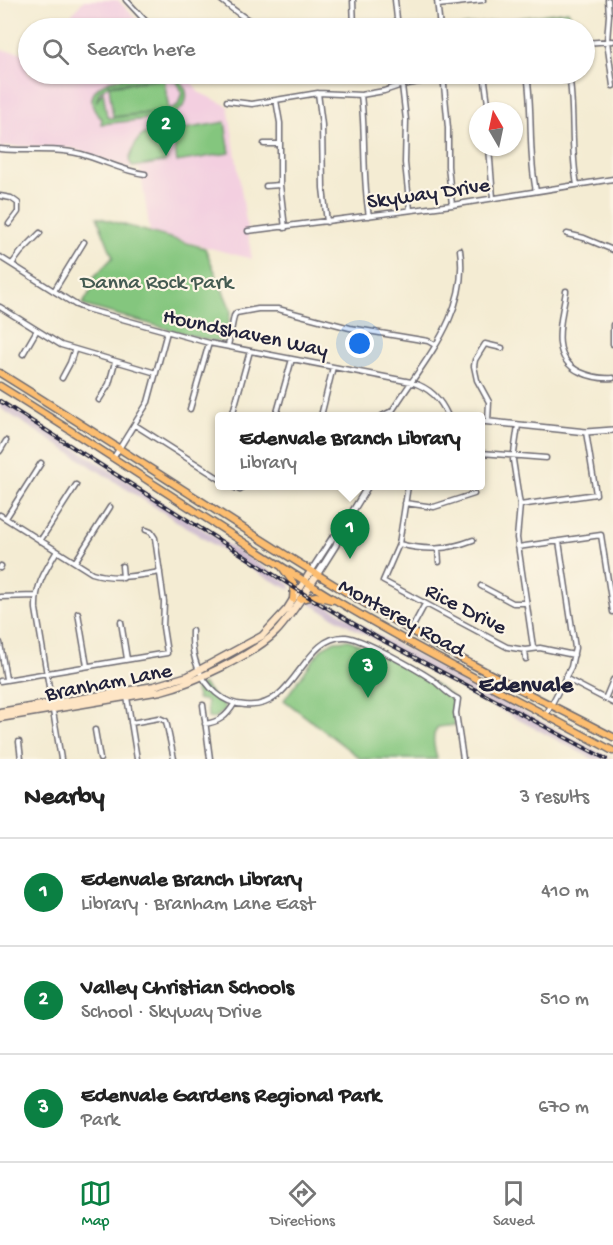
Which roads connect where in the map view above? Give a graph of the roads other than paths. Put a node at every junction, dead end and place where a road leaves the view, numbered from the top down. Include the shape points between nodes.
1 (126, 0) edge
2 (221, 0) edge
3 (353, 0) edge
4 (395, 0) edge
5 (481, 0) edge
6 (608, 0) edge
7 (438, 2) edge
8 (143, 18) edge
9 (248, 18) edge
10 (354, 18) edge
11 (397, 18) edge
12 (439, 18) edge
13 (613, 41) edge
14 (607, 42) junction
15 (595, 43) edge
16 (407, 84) edge
17 (444, 84) edge
18 (485, 84) edge
19 (528, 84) edge
20 (570, 84) edge
21 (402, 85) junction
22 (613, 86) edge
23 (318, 93) junction
24 (361, 95) junction
25 (276, 100) junction
26 (227, 101) dead end
27 (488, 102) edge
28 (264, 144) dead end
29 (280, 144) junction
30 (0, 149) edge
31 (490, 156) edge
32 (145, 174) dead end
33 (613, 179) edge
34 (576, 184) junction
35 (280, 185) junction
36 (267, 186) dead end
37 (536, 191) junction
38 (0, 195) edge
39 (493, 198) junction
40 (452, 205) junction
41 (410, 210) junction
42 (369, 216) junction
43 (327, 222) junction
44 (9, 224) dead end
45 (285, 228) junction
46 (248, 231) dead end
47 (40, 234) dead end
48 (567, 234) dead end
49 (84, 242) dead end
50 (460, 250) dead end
51 (613, 250) edge
52 (0, 257) edge
53 (12, 264) junction
54 (54, 291) junction
55 (566, 291) dead end
56 (0, 307) edge
57 (613, 325) edge
58 (37, 330) junction
59 (167, 332) junction
60 (209, 343) junction
61 (613, 344) edge
62 (435, 345) junction
63 (228, 346) junction
64 (502, 348) dead end
65 (74, 351) junction
66 (250, 351) junction
67 (23, 354) dead end
68 (292, 359) junction
69 (115, 362) junction
70 (333, 367) junction
71 (0, 374) edge
72 (156, 374) junction
73 (62, 378) dead end
74 (613, 378) edge
75 (411, 382) junction
76 (0, 386) edge
77 (99, 400) dead end
78 (190, 409) dead end
79 (233, 412) edge
80 (277, 412) edge
81 (322, 412) edge
82 (390, 412) edge
83 (445, 412) edge
84 (488, 421) joint
85 (135, 425) junction
86 (518, 425) junction
87 (613, 429) edge
88 (586, 432) junction
89 (6, 441) dead end
90 (120, 448) junction
91 (0, 451) edge
92 (485, 453) edge
93 (513, 456) junction
94 (114, 457) junction
95 (546, 458) dead end
96 (41, 463) dead end
97 (215, 476) edge
98 (76, 485) dead end
99 (366, 490) edge
100 (407, 490) edge
101 (474, 494) dead end
102 (405, 503) junction
103 (520, 505) junction
104 (110, 507) dead end
105 (0, 514) edge
106 (6, 518) junction
107 (146, 530) dead end
108 (473, 540) dead end
109 (40, 541) junction
110 (559, 541) junction
111 (399, 544) junction
112 (518, 548) junction
113 (438, 549) junction
114 (57, 551) junction
115 (75, 562) junction
116 (277, 562) junction
117 (439, 562) dead end
118 (122, 566) dead end
119 (160, 572) junction
120 (314, 573) junction
121 (123, 578) junction
122 (308, 582) junction
123 (481, 586) dead end
124 (36, 596) junction
125 (0, 597) edge
126 (297, 599) junction
127 (338, 601) junction
128 (526, 603) junction
129 (425, 604) junction
130 (613, 612) edge
131 (78, 613) dead end
132 (121, 622) dead end
133 (192, 631) dead end
134 (411, 631) junction
135 (0, 643) edge
136 (533, 647) junction
137 (525, 650) junction
138 (574, 656) junction
139 (127, 659) junction
140 (526, 659) dead end
141 (87, 666) junction
142 (47, 673) junction
143 (201, 673) junction
144 (565, 678) junction
145 (6, 680) junction
146 (613, 680) edge
147 (0, 681) edge
148 (127, 697) junction
149 (605, 699) junction
150 (613, 703) edge
151 (234, 704) junction
152 (202, 705) dead end
153 (551, 705) junction
154 (52, 706) junction
155 (0, 712) edge
156 (546, 715) junction
157 (0, 718) edge
158 (131, 723) junction
159 (205, 724) junction
160 (95, 730) dead end
161 (613, 737) edge
162 (18, 742) dead end
163 (613, 751) edge
164 (21, 759) edge
165 (61, 759) edge
166 (100, 759) edge
167 (137, 759) edge
168 (174, 759) edge
169 (210, 759) edge
170 (463, 759) edge

1 - 8 street
2 - 9 street
3 - 10 street
4 - 11 street
5 - 7 street
6 - 14 street
7 - 12 street
13 - 14 street
14 - 15 street
14 - 22 street
16 - 21 street
17 - 40 street
18 - 27 street
19 - 37 street
20 - 34 street
21 - 24 street
21 - 41 street
23 - 24 street
23 - 25 street
23 - 43 street
24 - 42 street
25 - 26 street via 252,104
25 - 29 street
28 - 29 street
29 - 35 street
30 - 32 street via 80,153 129,172
31 - 39 street
33 - 34 street, Skyway Drive
34 - 37 street, Skyway Drive
35 - 36 street
35 - 45 street
37 - 39 street, Skyway Drive
38 - 44 street via 18,203 18,213
39 - 40 street, Skyway Drive
40 - 41 street, Skyway Drive
41 - 42 street, Skyway Drive
42 - 43 street, Skyway Drive
43 - 45 street, Skyway Drive
45 - 46 street, Skyway Drive
47 - 53 street
48 - 51 street
49 - 54 street
50 - 62 street via 462,274 456,305
52 - 53 street, Houndshaven Way
53 - 54 street, Houndshaven Way
54 - 59 street, Houndshaven Way via 80,307
55 - 74 street via 560,335 564,358 585,375
56 - 58 street
57 - 61 street
58 - 65 street
58 - 67 street
59 - 60 street, Houndshaven Way
59 - 72 street
60 - 63 street, Houndshaven Way
60 - 78 street
62 - 63 street via 428,340 350,328 272,309 236,313
62 - 75 street
63 - 66 street, Houndshaven Way
64 - 84 street via 485,344 474,366 489,402
65 - 69 street
65 - 73 street
66 - 68 street, Houndshaven Way
66 - 79 street
68 - 70 street, Houndshaven Way
68 - 80 street
69 - 72 street
69 - 77 street
70 - 75 street, Houndshaven Way
70 - 81 street
71 - 90 main road, Monterey Road
72 - 85 street via 148,402
75 - 82 street
75 - 83 street, Houndshaven Way via 422,385 438,398
76 - 94 main road, Monterey Road
84 - 86 street
85 - 90 street
85 - 97 street
86 - 88 street
86 - 93 street
87 - 88 street
88 - 103 street via 596,494
89 - 91 street
90 - 94 street
90 - 120 main road, Monterey Road
92 - 93 street
93 - 95 street
93 - 103 street
94 - 116 main road, Monterey Road
96 - 106 street
98 - 109 street
99 - 120 street via 338,541
100 - 102 street
101 - 102 street via 434,507
102 - 111 street
103 - 112 street
104 - 115 street
105 - 106 street
106 - 109 street
107 - 119 street via 155,538
108 - 113 street
109 - 114 street
110 - 112 street
110 - 130 street via 601,535
110 - 138 street
111 - 113 street
111 - 129 street, Rice Drive via 383,581
112 - 128 street
113 - 117 street
114 - 115 street
114 - 124 street via 40,579
115 - 121 street via 92,573
116 - 122 main road, Monterey Road
116 - 126 main road via 293,581
118 - 121 street
119 - 121 street
119 - 139 street via 167,652
120 - 122 main road, Branham Lane
120 - 134 main road, Monterey Road
122 - 126 main road, Branham Lane
122 - 127 main road, Monterey Road
123 - 128 street via 513,603
124 - 125 street
124 - 142 street
126 - 127 main road via 316,596
126 - 143 main road, Branham Lane via 281,626 264,642
127 - 156 main road, Monterey Road
128 - 136 street
129 - 134 street
129 - 137 street, Rice Drive via 507,647
131 - 141 street
132 - 139 street
133 - 143 street via 195,665
134 - 153 main road, Monterey Road
135 - 145 street
136 - 137 street, Rice Drive
136 - 138 street, Rice Drive
137 - 140 street
138 - 144 street
139 - 141 street
141 - 142 street
142 - 145 street
142 - 154 street
143 - 148 main road, Branham Lane via 175,688
143 - 151 street via 218,695
143 - 154 main road, Branham Lane
144 - 149 street
144 - 153 street
145 - 147 street
146 - 149 street
148 - 154 main road, Branham Lane
148 - 158 street
149 - 150 street
151 - 159 street via 221,719
151 - 170 street via 257,705 275,698 322,645 346,637 418,670 458,699 456,713
152 - 159 street
153 - 156 street
153 - 161 main road, Monterey Road
154 - 155 main road, Branham Lane
154 - 157 main road, Branham Lane
154 - 165 street
156 - 163 main road, Monterey Road
158 - 167 street
158 - 168 street via 166,720
159 - 169 street
160 - 166 street
162 - 164 street

